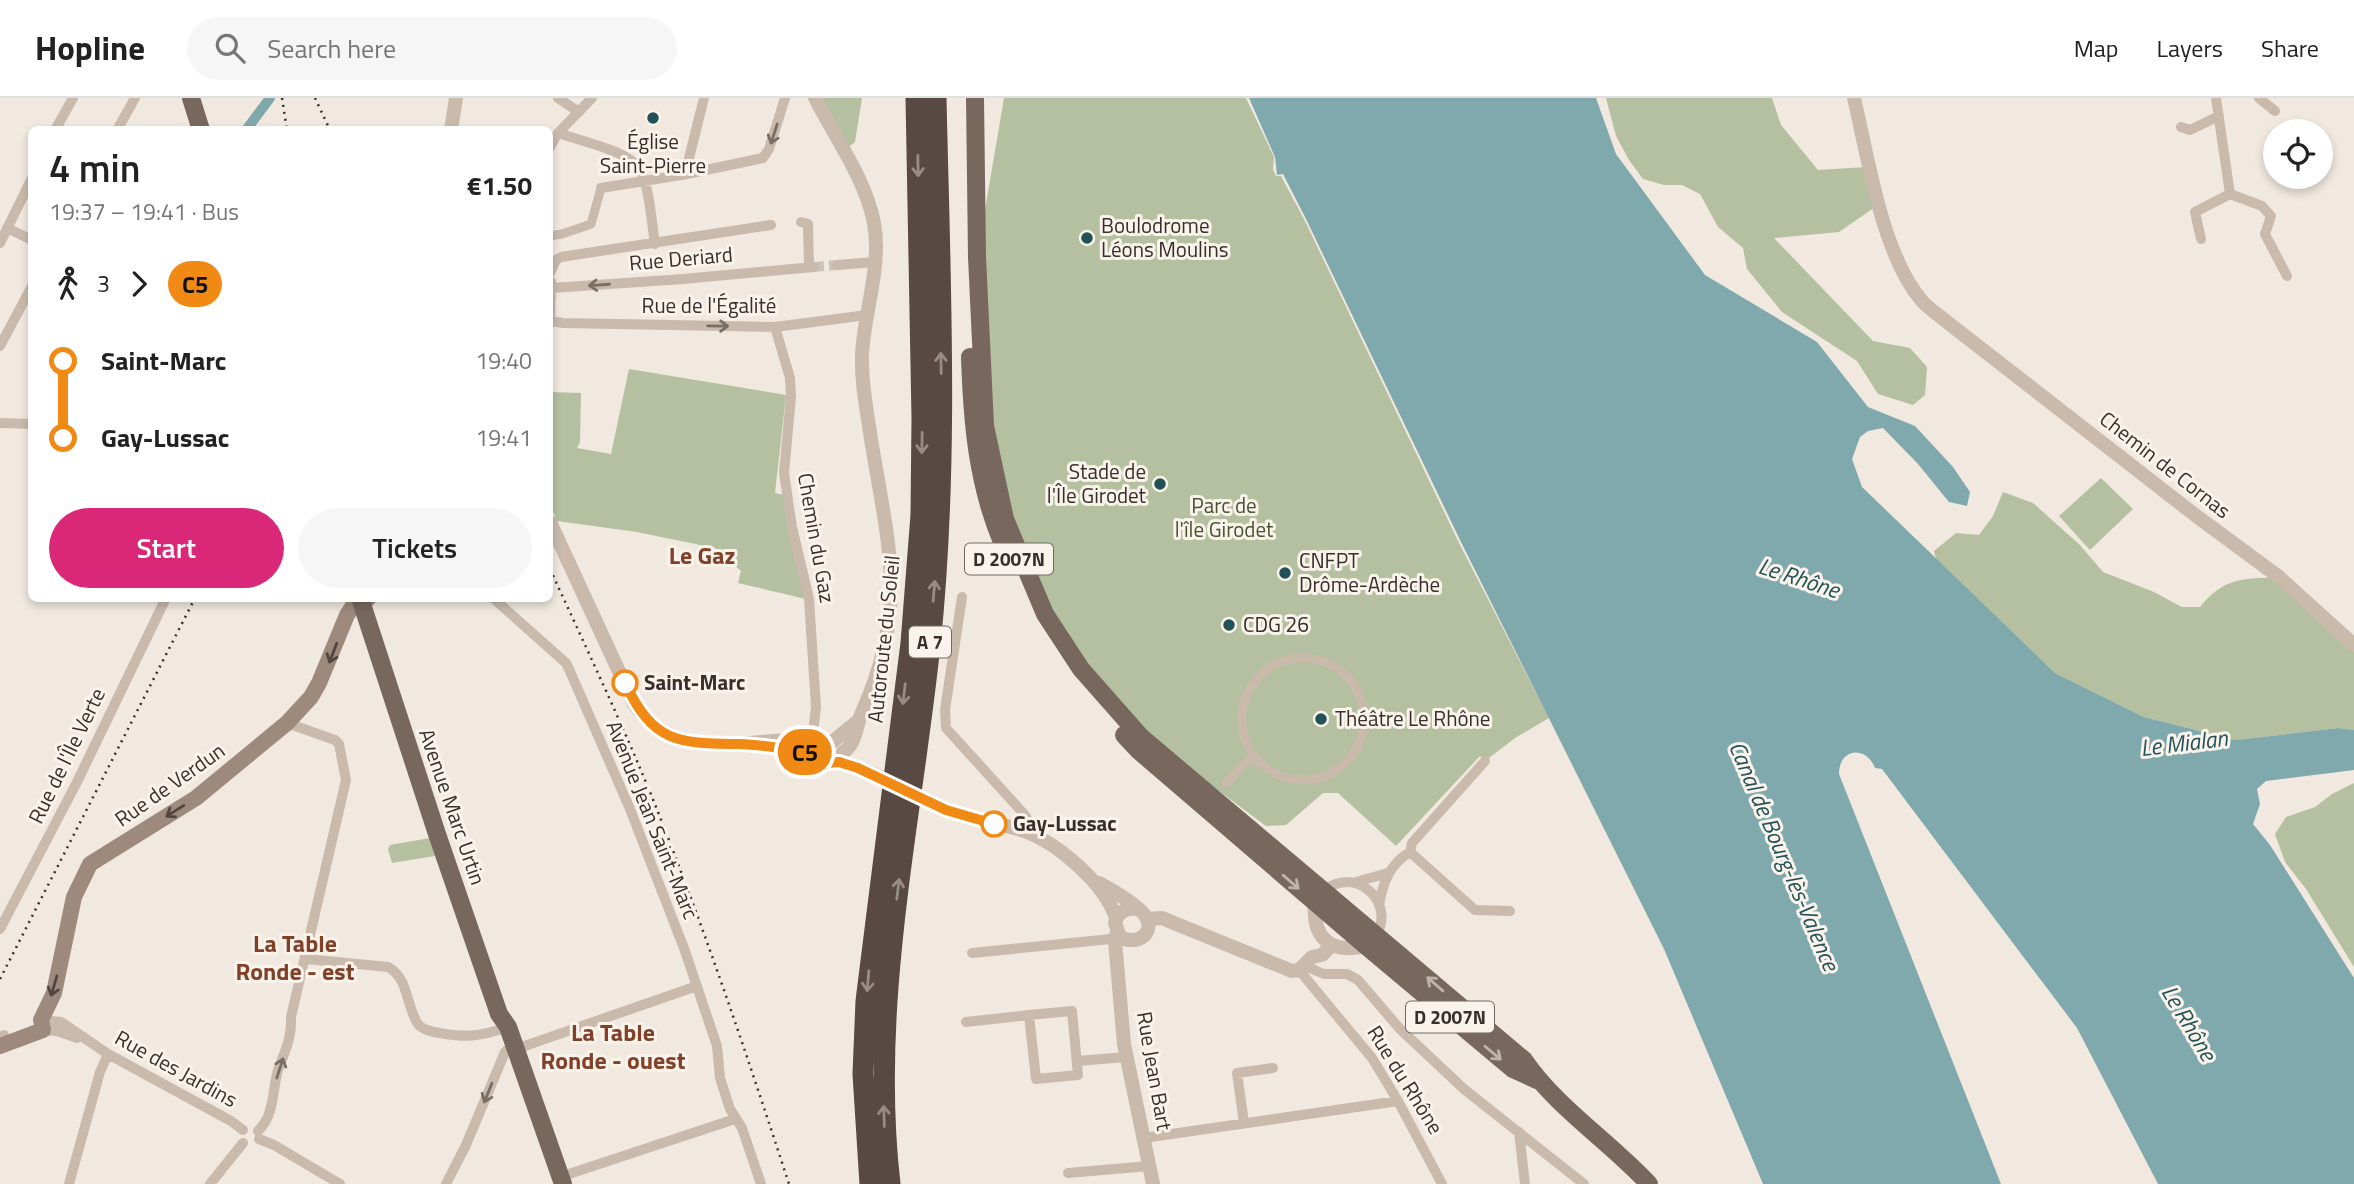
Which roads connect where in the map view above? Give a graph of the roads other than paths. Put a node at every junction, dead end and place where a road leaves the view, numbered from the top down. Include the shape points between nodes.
1 (73, 98) edge
2 (135, 98) edge
3 (191, 98) edge
4 (456, 98) edge
5 (466, 98) edge
6 (558, 98) edge
7 (592, 98) edge
8 (704, 98) edge
9 (785, 98) edge
10 (815, 98) edge
11 (916, 98) edge
12 (936, 98) edge
13 (964, 98) edge
14 (975, 98) edge
15 (1854, 98) edge
16 (2216, 98) edge
17 (2259, 98) edge
18 (2275, 111) dead end
19 (579, 112) junction
20 (2219, 116) junction
21 (57, 126) edge
22 (119, 126) edge
23 (200, 126) edge
24 (452, 126) edge
25 (462, 126) edge
26 (2181, 127) dead end
27 (558, 133) junction
28 (553, 142) edge
29 (692, 173) junction
30 (643, 180) junction
31 (28, 186) edge
32 (601, 188) joint
33 (2230, 194) junction
34 (801, 222) dead end
35 (771, 225) dead end
36 (7, 228) junction
37 (553, 236) edge
38 (28, 238) edge
39 (2201, 239) dead end
40 (0, 243) edge
41 (655, 244) junction
42 (875, 262) junction
43 (837, 265) tunnel mouth
44 (553, 270) edge
45 (2287, 276) dead end
46 (553, 280) edge
47 (28, 293) edge
48 (867, 314) junction
49 (553, 321) edge
50 (775, 327) junction
51 (1, 344) edge
52 (0, 423) edge
53 (28, 424) edge
54 (553, 528) edge
55 (962, 597) dead end
56 (164, 602) edge
57 (359, 602) edge
58 (365, 602) edge
59 (497, 602) edge
60 (2354, 645) edge
61 (287, 723) junction
62 (831, 750) junction
63 (1255, 757) junction
64 (1485, 761) dead end
65 (1226, 783) dead end
66 (1026, 832) junction
67 (1410, 852) junction
68 (1388, 873) junction
69 (1094, 882) junction
70 (1356, 882) junction
71 (1320, 897) junction
72 (1379, 905) junction
73 (1136, 908) junction
74 (1510, 912) dead end
75 (1147, 919) junction
76 (1117, 925) junction
77 (0, 929) edge
78 (1319, 933) junction
79 (1371, 940) junction
80 (1135, 941) junction
81 (1332, 945) junction
82 (972, 953) dead end
83 (306, 959) junction
84 (1306, 964) junction
85 (1119, 965) junction
86 (697, 986) junction
87 (1030, 1015) junction
88 (966, 1022) dead end
89 (42, 1025) junction
90 (1, 1040) edge
91 (513, 1040) junction
92 (108, 1054) junction
93 (1126, 1057) junction
94 (1077, 1061) junction
95 (1273, 1068) dead end
96 (1398, 1101) junction
97 (736, 1119) junction
98 (1244, 1123) junction
99 (243, 1130) junction
100 (1519, 1132) junction
101 (258, 1135) junction
102 (1143, 1138) junction
103 (243, 1143) junction
104 (1149, 1166) junction
105 (1068, 1173) dead end
106 (561, 1181) edge
107 (69, 1184) edge
108 (210, 1184) edge
109 (340, 1184) edge
110 (446, 1184) edge
111 (761, 1184) edge
112 (870, 1184) edge
113 (890, 1184) edge
114 (1153, 1184) edge
115 (1442, 1184) edge
116 (1525, 1184) edge
117 (1584, 1184) edge
118 (1649, 1184) edge

1 - 21 street
2 - 22 street
3 - 23 main road
4 - 24 street
5 - 25 street
6 - 19 street
7 - 19 street
8 - 29 street via 688,158
9 -> 29 street via 763,158
10 - 42 street via 866,195 874,224
11 -> 112 highway, Autoroute du Soleil / A 7 via 921,515 911,643 866,1001 863,1074
113 -> 12 highway, Autoroute du Soleil / A 7 via 883,1072 886,999 930,645 940,514
13 -> 71 main road, D 2007N via 972,425 989,512 1034,618 1077,684 1139,751
14 - 71 main road, D 2007N via 985,426 1005,519 1045,614 1081,669 1141,737
15 - 60 street, Chemin de Cornas via 1879,204 1899,263 1922,300 2280,578
16 - 20 street
17 - 18 street
19 - 27 street
20 - 26 street via 2190,130
20 - 33 street
27 - 28 street
27 - 30 street via 630,159
29 - 30 street
30 - 32 street
30 - 41 street
31 - 36 street
32 - 37 street via 591,224
33 - 39 street via 2195,212
33 - 45 street via 2262,206 2271,216 2265,234
34 -> 46 street, Rue Deriard via 808,224 811,267 683,279
35 - 41 street
36 - 38 street
36 - 40 street
41 - 44 street via 561,257
42 - 43 street
42 - 48 street
47 - 51 street
48 - 50 street, Rue de l'Égalité
48 - 62 street via 863,389 891,554 892,611 882,660 852,742
49 -> 50 street, Rue de l'Égalité
50 - 62 street, Chemin du Gaz via 790,378 784,473 809,599 816,707
52 - 53 street
54 - 62 street, Rue Jean Bart via 642,716 661,732 716,745 796,739
55 - 66 street via 946,728 1024,814
56 - 77 street, Rue de l'Île Verte
57 -> 61 main road, Rue de Verdun via 347,615 311,697
58 - 91 main road, Avenue Marc Urtin via 503,997
59 - 86 street, Avenue Jean Saint-Marc via 566,663 631,813
61 - 83 street via 340,744 346,773
61 -> 89 main road, Rue de Verdun via 195,797 90,864 74,897 54,992
62 - 66 street, Rue Jean Bart via 937,806
63 - 63 street via 1282,777 1316,779 1332,773 1359,743 1364,723 1354,685 1341,671 1311,658 1269,668 1253,684 1243,704 1243,733
63 - 65 street
64 - 67 street via 1412,844
66 - 69 street, Rue Jean Bart via 1053,847
67 - 68 street
67 - 74 street via 1475,910
68 - 70 street
68 - 72 street
69 - 73 street, Rue Jean Bart
69 - 76 street, Rue Jean Bart via 1114,910
70 - 71 street via 1334,884
70 - 72 street via 1370,890
71 - 78 street via 1314,916
71 - 79 main road, D 2007N
72 - 79 street via 1382,921
73 - 75 street
73 - 76 street via 1124,910
75 - 80 street via 1146,933
75 - 84 street via 1162,918 1292,971
76 - 80 street via 1125,939
76 - 82 street via 1111,939
76 - 85 street, Rue Jean Bart
78 - 81 street
78 - 84 street
79 - 81 street via 1343,949
79 - 118 main road, D 2007N via 1513,1069 1538,1081
80 - 85 street
81 - 84 street
83 - 91 street via 388,967 400,977 417,1024 429,1032
101 -> 83 street via 292,1031 291,1017
84 - 96 street, Rue du Rhône
84 - 100 street via 1324,974 1347,974 1358,980 1455,1082
85 - 93 street, Rue Jean Bart
86 - 91 street
86 - 97 street, Avenue Jean Saint-Marc via 717,1046 720,1078
87 - 88 street
87 - 94 street via 1072,1011
87 - 94 street via 1036,1079 1078,1075
89 - 90 main road
89 - 92 street, Rue des Jardins via 61,1022
91 - 106 main road, Avenue Marc Urtin
91 -> 110 street
92 - 99 street, Rue des Jardins
92 - 107 street
93 - 94 street
93 - 102 street, Rue Jean Bart
95 - 98 street via 1237,1073
96 - 98 street
96 - 115 street, Rue du Rhône
97 - 106 street
97 - 111 street, Avenue Jean Saint-Marc
98 - 102 street
99 - 101 street via 249,1127
99 - 103 street
100 - 116 street
100 - 117 street
101 - 103 street via 251,1146
101 - 109 street
102 - 104 street, Rue Jean Bart
103 - 108 street
104 - 105 street
104 - 114 street, Rue Jean Bart

